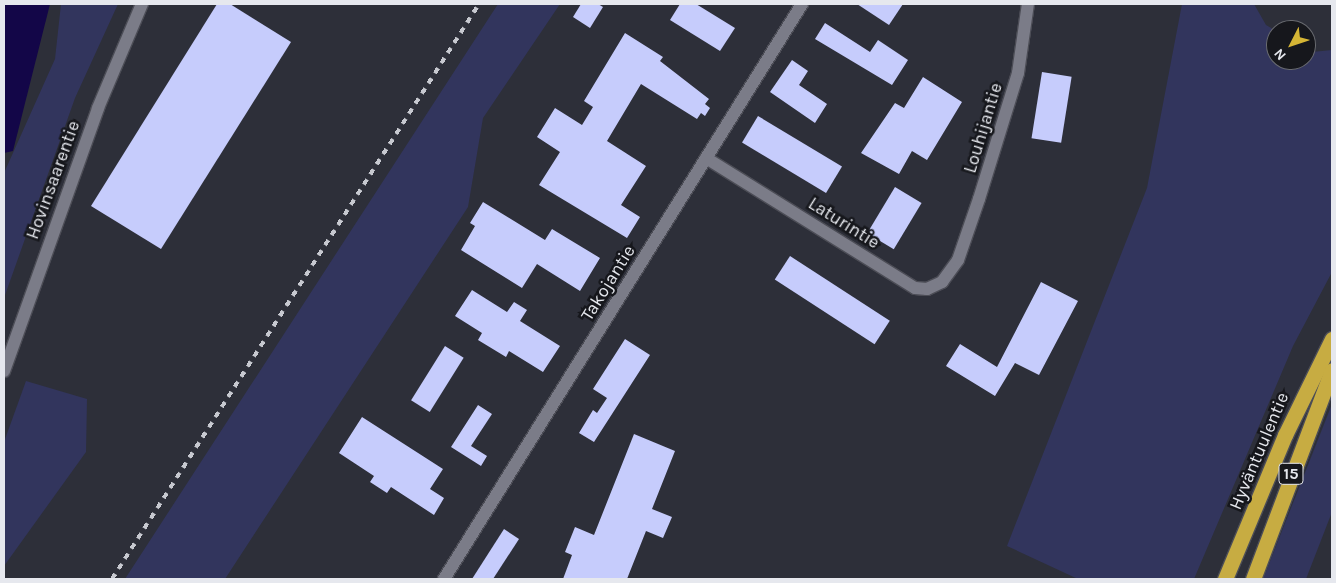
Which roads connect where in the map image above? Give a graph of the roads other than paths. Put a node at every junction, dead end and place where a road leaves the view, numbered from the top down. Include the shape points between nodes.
1 (142, 4) edge
2 (802, 4) edge
3 (1028, 4) edge
4 (706, 158) junction
5 (958, 260) joint
6 (1332, 339) edge
7 (1332, 370) edge
8 (4, 371) edge
9 (444, 579) edge
10 (1225, 579) edge
11 (1253, 579) edge

1 - 8 street, Hovinsaarentie via 84,143
2 - 4 street, Takojantie
3 - 5 street, Louhijantie via 1016,82
4 - 5 street, Laturintie via 915,288 927,290 942,282
4 - 9 street, Takojantie
6 - 10 highway, Hyväntuulentie / 15 via 1285,435
7 - 11 highway, Hyväntuulentie / 15

